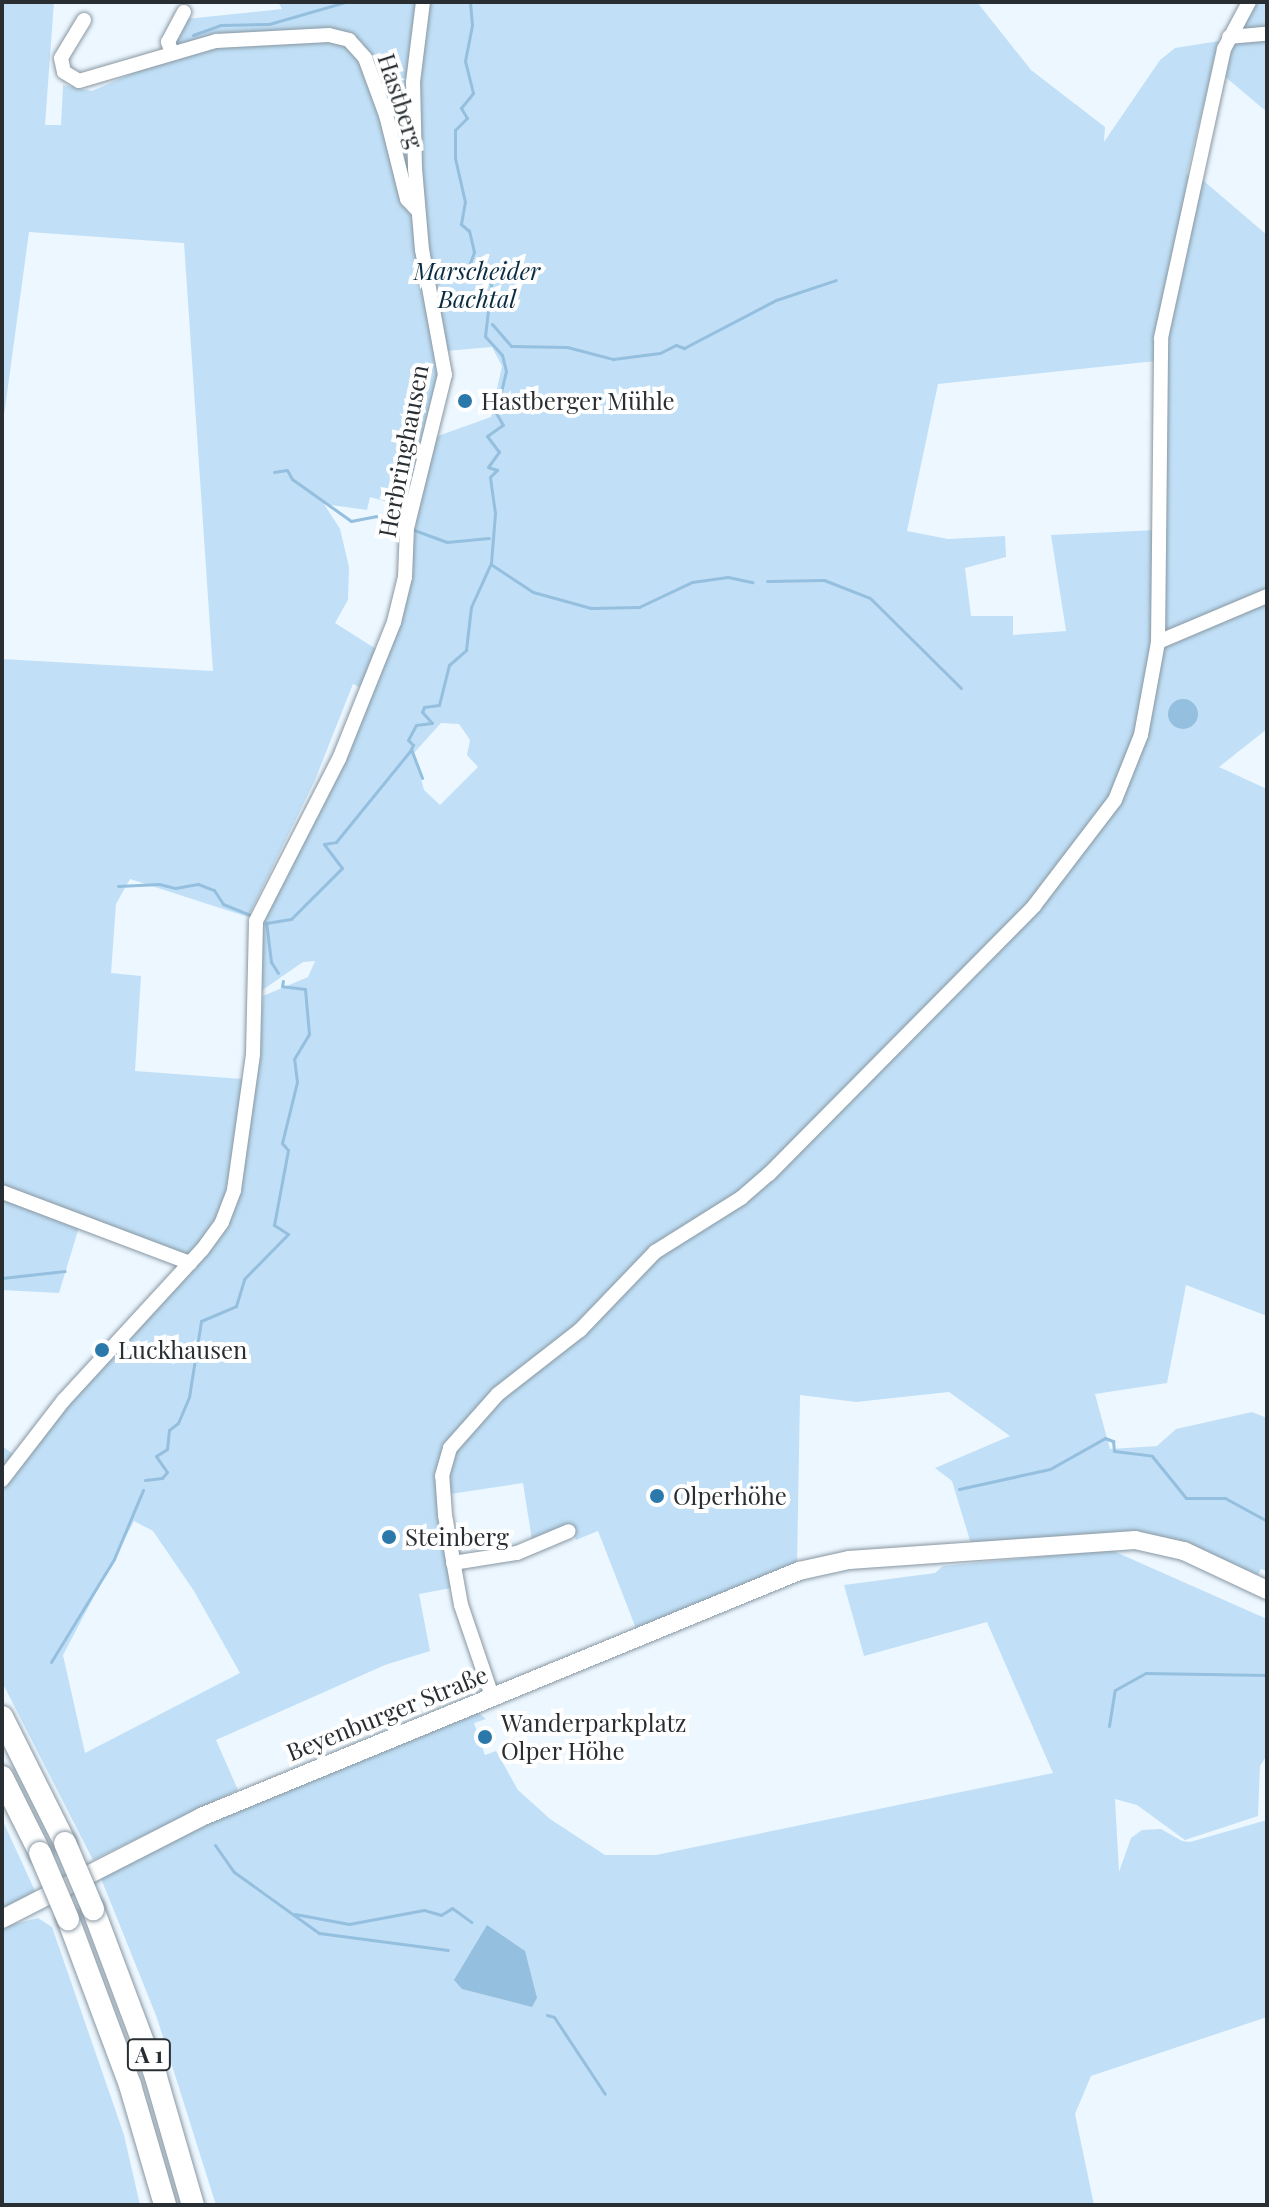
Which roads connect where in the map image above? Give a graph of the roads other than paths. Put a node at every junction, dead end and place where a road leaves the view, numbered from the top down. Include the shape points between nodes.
1 (423, 2) edge
2 (1249, 2) edge
3 (184, 12) dead end
4 (84, 20) dead end
5 (1267, 34) edge
6 (1229, 37) junction
7 (172, 53) junction
8 (418, 211) junction
9 (1267, 596) edge
10 (1158, 642) junction
11 (2, 1192) edge
12 (190, 1263) junction
13 (2, 1480) edge
14 (569, 1531) dead end
15 (453, 1563) junction
16 (1267, 1590) edge
17 (492, 1696) junction
18 (2, 1717) edge
19 (2, 1777) edge
20 (2, 1919) edge
21 (165, 2205) edge
22 (193, 2205) edge

1 - 8 street, Herbringhausen via 413,82
2 - 6 street
3 - 7 street via 168,42
4 - 7 street, Hastberg via 62,53 62,68 72,80 94,79
5 - 6 street
6 - 10 street via 1193,174 1161,338
7 - 8 street, Hastberg via 223,40 329,35 349,40 365,58 407,199
8 - 12 street, Herbringhausen via 446,367 407,528 401,595 339,759 256,921 253,1054 234,1190 218,1230
9 - 10 street
10 - 15 street via 1141,735 1115,800 1034,906 769,1174 637,1268 580,1330 498,1394 446,1457 442,1491
11 - 12 street
12 - 13 street via 63,1401
14 - 15 street via 517,1553
15 - 17 street via 461,1605
16 - 17 main road, Beyenburger Straße via 1184,1551 1135,1540 849,1560 799,1571
17 - 20 main road, Beyenburger Straße via 172,1830
18 - 22 highway, A 1, bridge via 93,1909 156,2077
19 - 21 highway, A 1, bridge via 68,1919 130,2085

